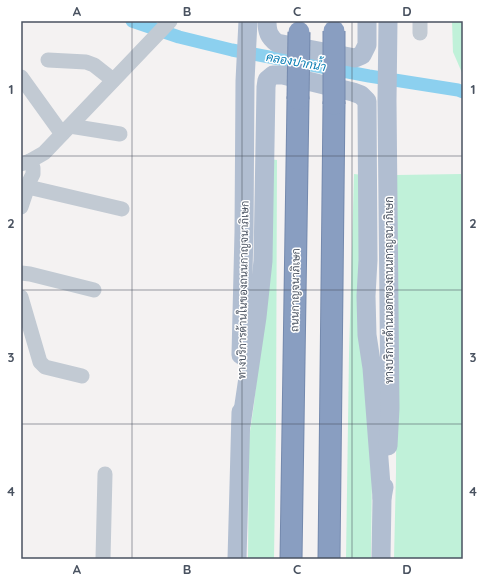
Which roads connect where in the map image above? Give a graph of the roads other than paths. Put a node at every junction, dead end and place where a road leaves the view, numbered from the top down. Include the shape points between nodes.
1 (170, 21) edge
2 (267, 21) edge
3 (368, 21) edge
4 (388, 21) edge
5 (248, 23) edge
6 (335, 26) edge
7 (299, 27) edge
8 (48, 60) dead end
9 (25, 73) edge
10 (113, 80) junction
11 (66, 130) junction
12 (120, 134) dead end
13 (25, 162) edge
14 (28, 187) junction
15 (21, 207) edge
16 (122, 209) dead end
17 (21, 273) edge
18 (94, 290) dead end
19 (21, 297) edge
20 (390, 333) junction
21 (367, 335) junction
22 (82, 376) dead end
23 (241, 425) junction
24 (105, 474) dead end
25 (382, 498) junction
26 (103, 559) edge
27 (237, 559) edge
28 (291, 559) edge
29 (329, 559) edge
30 (381, 559) edge

1 - 10 street
2 - 3 main road via 269,34 277,43 355,58 362,55 367,45
4 - 20 main road, ทางบริการด้านนอกของถนนกาญจนาภิเษก
5 - 23 main road, ทางบริการด้านในของถนนกาญจนาภิเษก
6 - 29 highway, bridge
7 - 28 highway, ถนนกาญจนาภิเษก, bridge
8 - 10 street via 94,64
9 - 11 street
10 - 11 street
11 - 12 street
11 - 13 street via 44,152
13 - 14 street via 33,168
14 - 15 street
14 - 16 street
17 - 18 street
19 - 22 street via 40,362 45,367
20 - 21 main road via 382,345 375,346 370,344
20 - 25 main road, ทางบริการด้านนอกของถนนกาญจนาภิเษก via 390,415
21 - 23 main road via 367,101 353,92 283,75 273,75 267,80 266,87 263,261
21 - 25 main road
23 - 27 main road, ทางบริการด้านในของถนนกาญจนาภิเษก
24 - 26 street
25 - 30 main road, ทางบริการด้านนอกของถนนกาญจนาภิเษก

